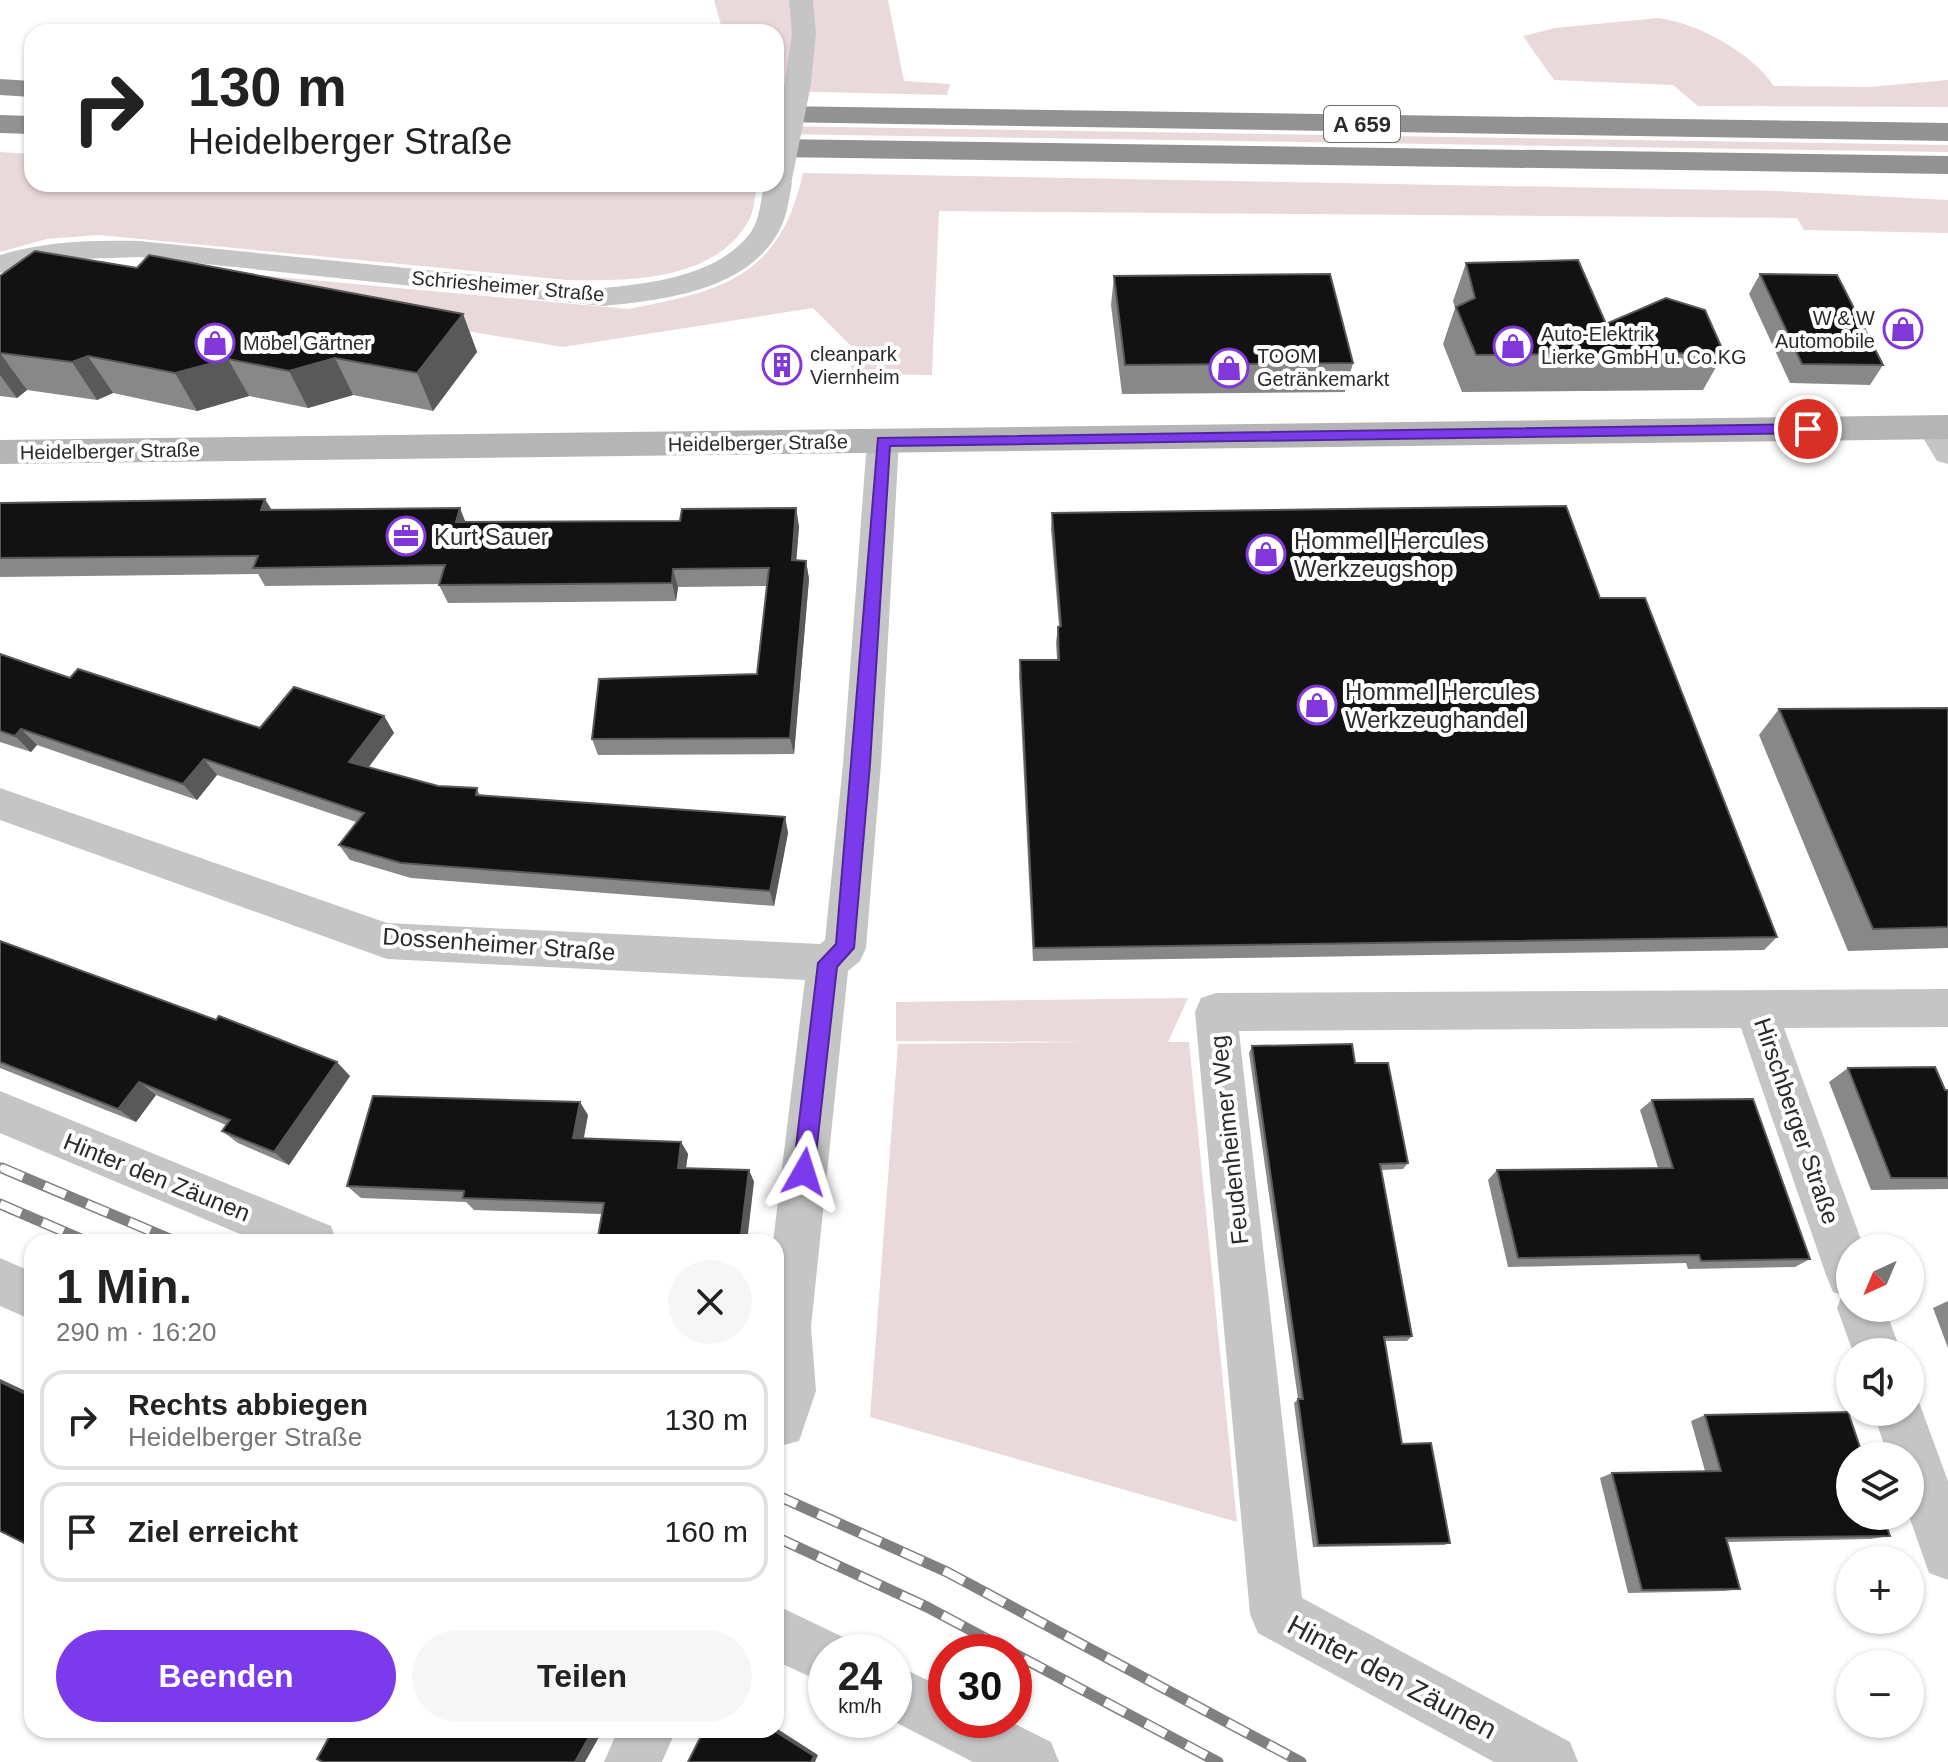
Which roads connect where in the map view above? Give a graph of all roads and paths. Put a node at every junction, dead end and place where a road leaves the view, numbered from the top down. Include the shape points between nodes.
1 (801, 0) edge
2 (0, 87) edge
3 (24, 88) edge
4 (784, 114) edge
5 (0, 124) edge
6 (24, 125) edge
7 (1948, 132) edge
8 (784, 148) edge
9 (784, 153) edge
10 (1948, 165) edge
11 (775, 192) edge
12 (0, 264) edge
13 (1943, 436) edge
14 (883, 441) junction
15 (0, 452) edge
16 (0, 804) edge
17 (828, 963) junction
18 (1948, 1008) edge
19 (1756, 1009) junction
20 (0, 1112) edge
21 (295, 1234) edge
22 (1836, 1235) edge
23 (0, 1282) edge
24 (24, 1292) edge
25 (784, 1408) edge
26 (1903, 1426) edge
27 (1948, 1554) edge
28 (1277, 1614) joint
29 (784, 1636) edge
30 (808, 1648) edge
31 (644, 1738) edge
32 (984, 1738) edge
33 (632, 1762) edge
34 (1031, 1762) edge
35 (1550, 1762) edge

1 - 9 street, Schriesheimer Straße, bridge via 804,33
2 - 3 highway
4 - 7 highway, A 659
5 - 6 highway
8 - 10 highway, A 659
11 - 12 street, Schriesheimer Straße, bridge via 763,235 738,258 703,277 655,292 603,297 139,249 75,247
13 - 14 street, Heidelberger Straße
14 - 15 street, Heidelberger Straße
14 - 17 street via 845,948
16 - 17 street, Dossenheimer Straße via 387,941
17 - 25 street via 787,1327 791,1391
18 - 19 street, Hirschberger Straße
19 - 22 street, Hirschberger Straße
19 - 28 street, Feudenheimer Weg via 1216,1012
20 - 21 street, Hinter den Zäunen
23 - 24 street
26 - 27 street
28 - 35 street, Hinter den Zäunen
29 - 30 street
31 - 33 street
32 - 34 street

